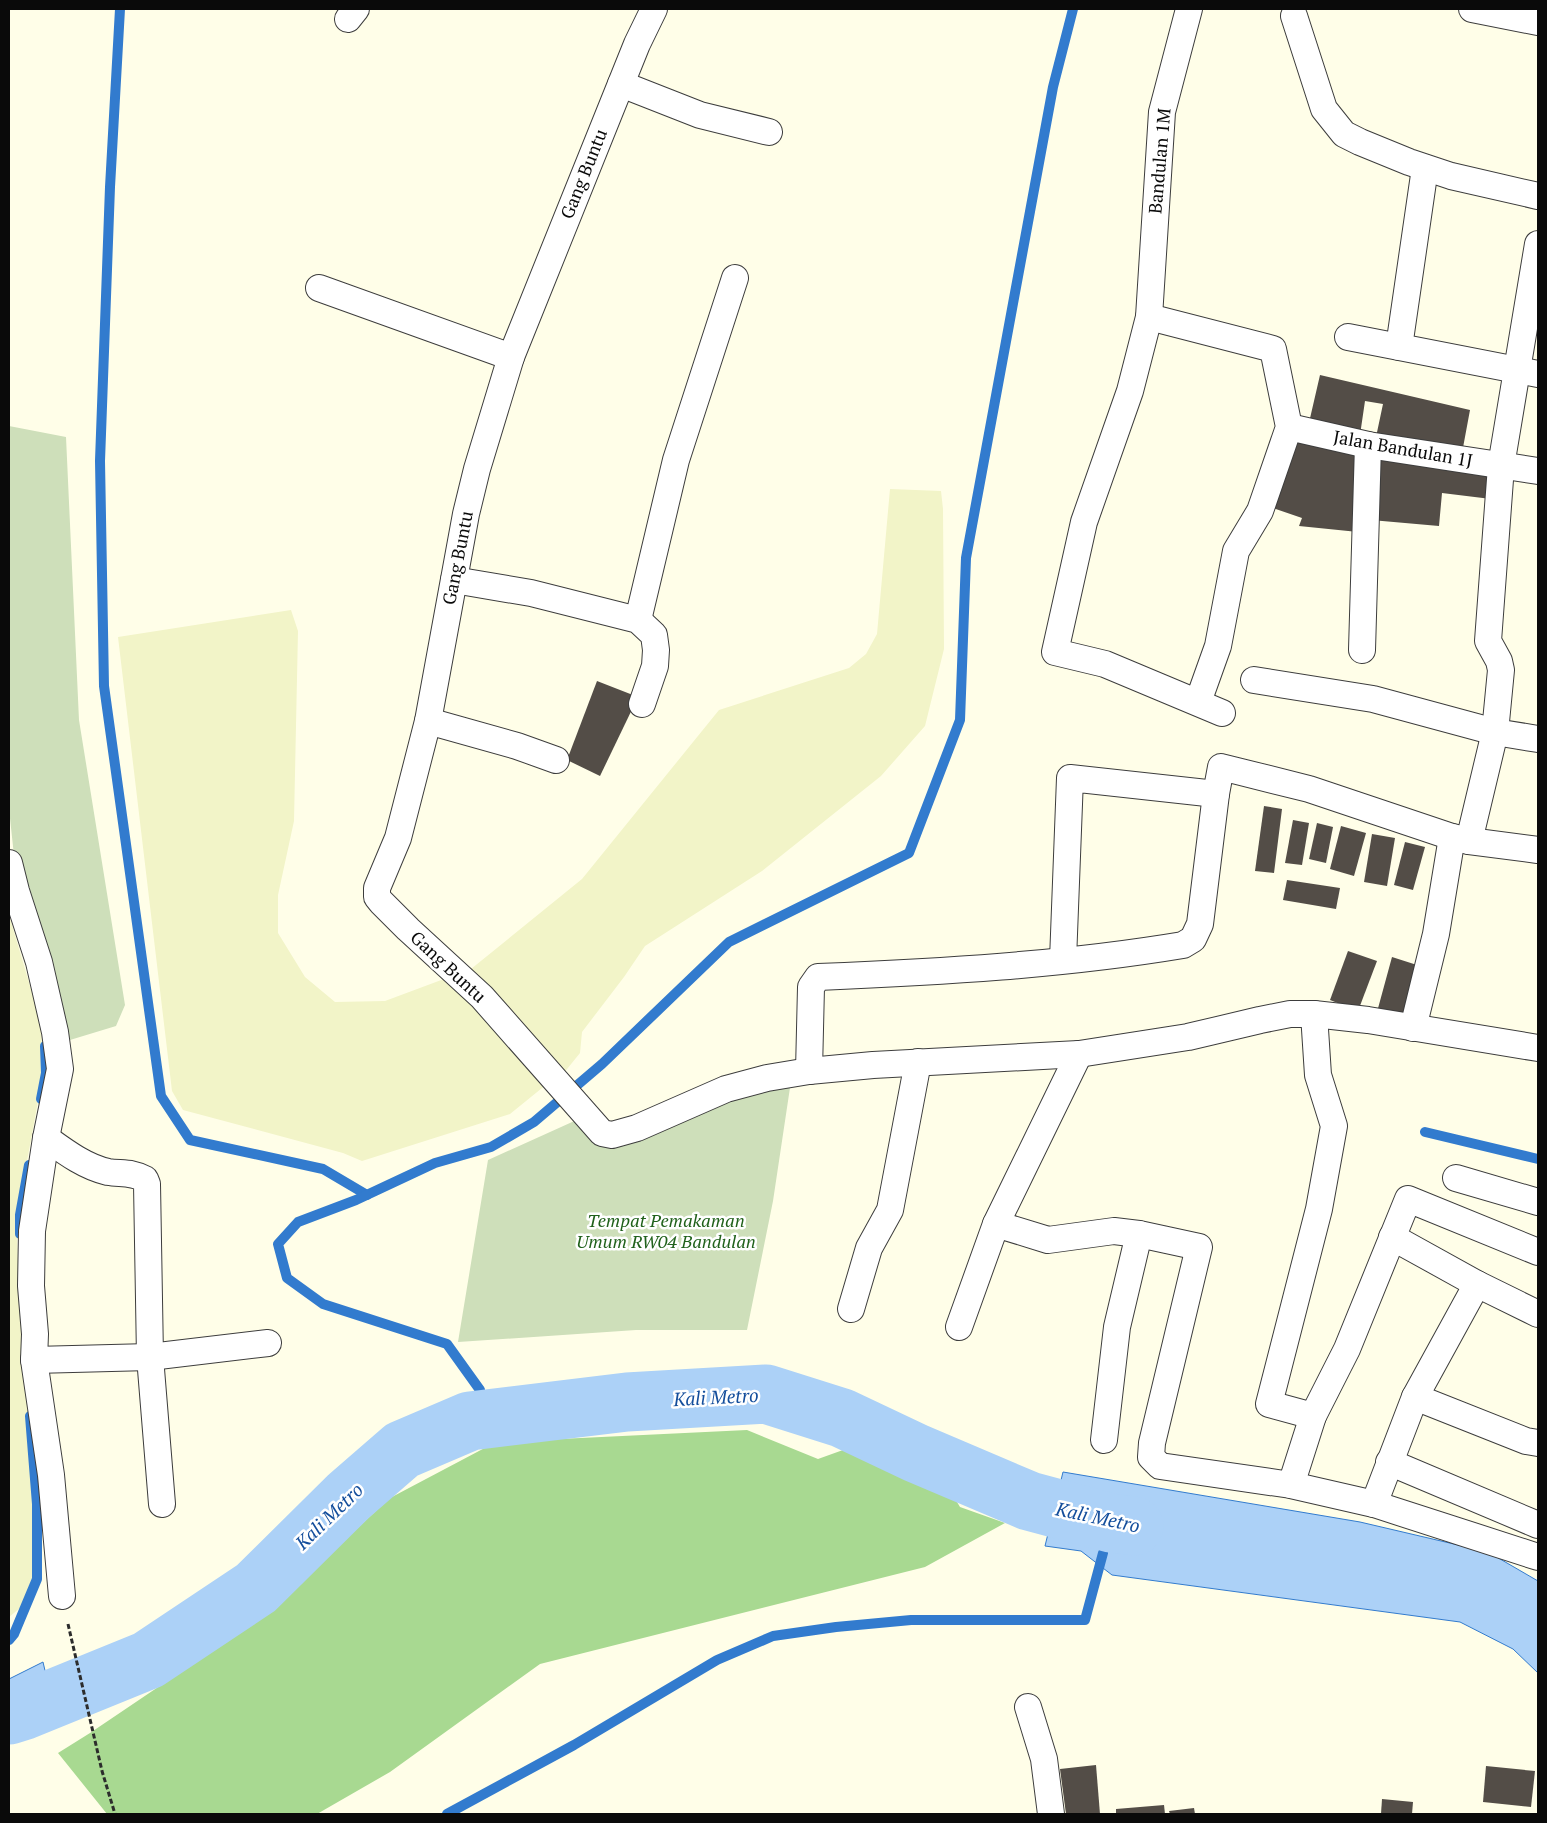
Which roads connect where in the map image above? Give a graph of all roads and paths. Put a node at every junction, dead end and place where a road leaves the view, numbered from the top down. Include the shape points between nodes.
1 (654, 9) edge
2 (1189, 9) edge
3 (1472, 9) edge
4 (1294, 16) dead end
5 (1538, 22) edge
6 (620, 84) junction
7 (770, 132) dead end
8 (1426, 168) junction
9 (1538, 196) edge
10 (1538, 244) edge
11 (735, 278) dead end
12 (319, 288) dead end
13 (1149, 317) junction
14 (1348, 337) dead end
15 (1399, 347) junction
16 (510, 358) junction
17 (1528, 372) edge
18 (1289, 427) junction
19 (1368, 445) junction
20 (1501, 466) junction
21 (1538, 471) edge
22 (454, 580) junction
23 (638, 620) junction
24 (1362, 650) dead end
25 (1254, 680) dead end
26 (1198, 702) junction
27 (642, 704) dead end
28 (1222, 713) dead end
29 (428, 721) junction
30 (1495, 732) junction
31 (1538, 739) edge
32 (556, 760) dead end
33 (1216, 794) junction
34 (1460, 839) junction
35 (1538, 850) edge
36 (9, 863) edge
37 (1063, 960) junction
38 (1314, 1014) junction
39 (1413, 1028) junction
40 (1538, 1048) edge
41 (1079, 1054) junction
42 (918, 1062) junction
43 (808, 1071) junction
44 (46, 1138) junction
45 (1456, 1178) dead end
46 (1538, 1202) edge
47 (996, 1224) junction
48 (1140, 1234) junction
49 (1392, 1237) junction
50 (1538, 1252) edge
51 (1477, 1284) junction
52 (851, 1309) dead end
53 (1538, 1314) edge
54 (959, 1327) dead end
55 (268, 1343) dead end
56 (150, 1357) junction
57 (34, 1360) junction
58 (1415, 1397) junction
59 (1312, 1416) junction
60 (1104, 1440) dead end
61 (1538, 1443) edge
62 (1389, 1462) junction
63 (1292, 1485) junction
64 (162, 1504) dead end
65 (1374, 1504) junction
66 (1538, 1525) edge
67 (1538, 1558) edge
68 (62, 1596) joint
69 (1028, 1706) dead end
70 (115, 1814) edge
71 (1051, 1814) edge

1 - 6 street, Gang Buntu
2 - 13 street, Bandulan 1M via 1162,112
3 - 5 street
4 - 8 street via 1324,109 1344,134
6 - 7 street via 700,115
6 - 16 street, Gang Buntu
8 - 9 street
8 - 15 street
10 - 17 street
11 - 23 street via 676,460
12 - 16 street
13 - 18 street via 1273,349
13 - 26 street, Bandulan 1M via 1130,391 1084,522 1055,652 1105,664
14 - 15 street
15 - 17 street
16 - 22 street, Gang Buntu via 477,468
17 - 20 street
18 - 19 street, Jalan Bandulan 1J
18 - 26 street via 1260,511 1236,551 1218,646
19 - 20 street, Jalan Bandulan 1J
19 - 24 street
20 - 21 street, Jalan Bandulan 1J
20 - 30 street via 1488,641 1501,670
22 - 23 street via 531,594
22 - 29 street, Gang Buntu
23 - 27 street via 654,635 656,650
25 - 30 street via 1373,699
26 - 28 street
29 - 32 street
29 - 43 street, Gang Buntu via 398,838 377,888 377,897 482,997 602,1133 612,1135 637,1128 726,1089
30 - 31 street
30 - 34 street
33 - 34 street via 1221,767 1309,789
33 - 37 street via 1200,924 1193,939 1183,945
33 - 37 street via 1070,778
34 - 35 street
34 - 39 street
36 - 44 street via 39,962 60,1069
37 - 43 street via 912,973 818,977 811,987
38 - 39 street
38 - 41 street via 1283,1016 1188,1037
38 - 59 street via 1318,1075 1334,1126 1319,1209 1269,1404
39 - 40 street
41 - 42 street
41 - 47 street
42 - 43 street
42 - 52 street via 890,1210 869,1248
44 - 56 street via 93,1166 145,1179
44 - 57 street via 32,1231
45 - 46 street
47 - 48 street via 1048,1240 1114,1231
47 - 54 street
48 - 60 street via 1117,1327
48 - 63 street via 1198,1247 1151,1457 1160,1466
49 - 50 street via 1408,1199
49 - 51 street
49 - 59 street via 1347,1349
51 - 53 street
51 - 58 street
55 - 56 street
56 - 57 street
56 - 64 street
57 - 68 street via 52,1475
58 - 61 street
58 - 62 street
59 - 63 street
62 - 65 street
62 - 66 street
63 - 65 street
65 - 67 street
68 - 70 path
69 - 71 street via 1044,1760

